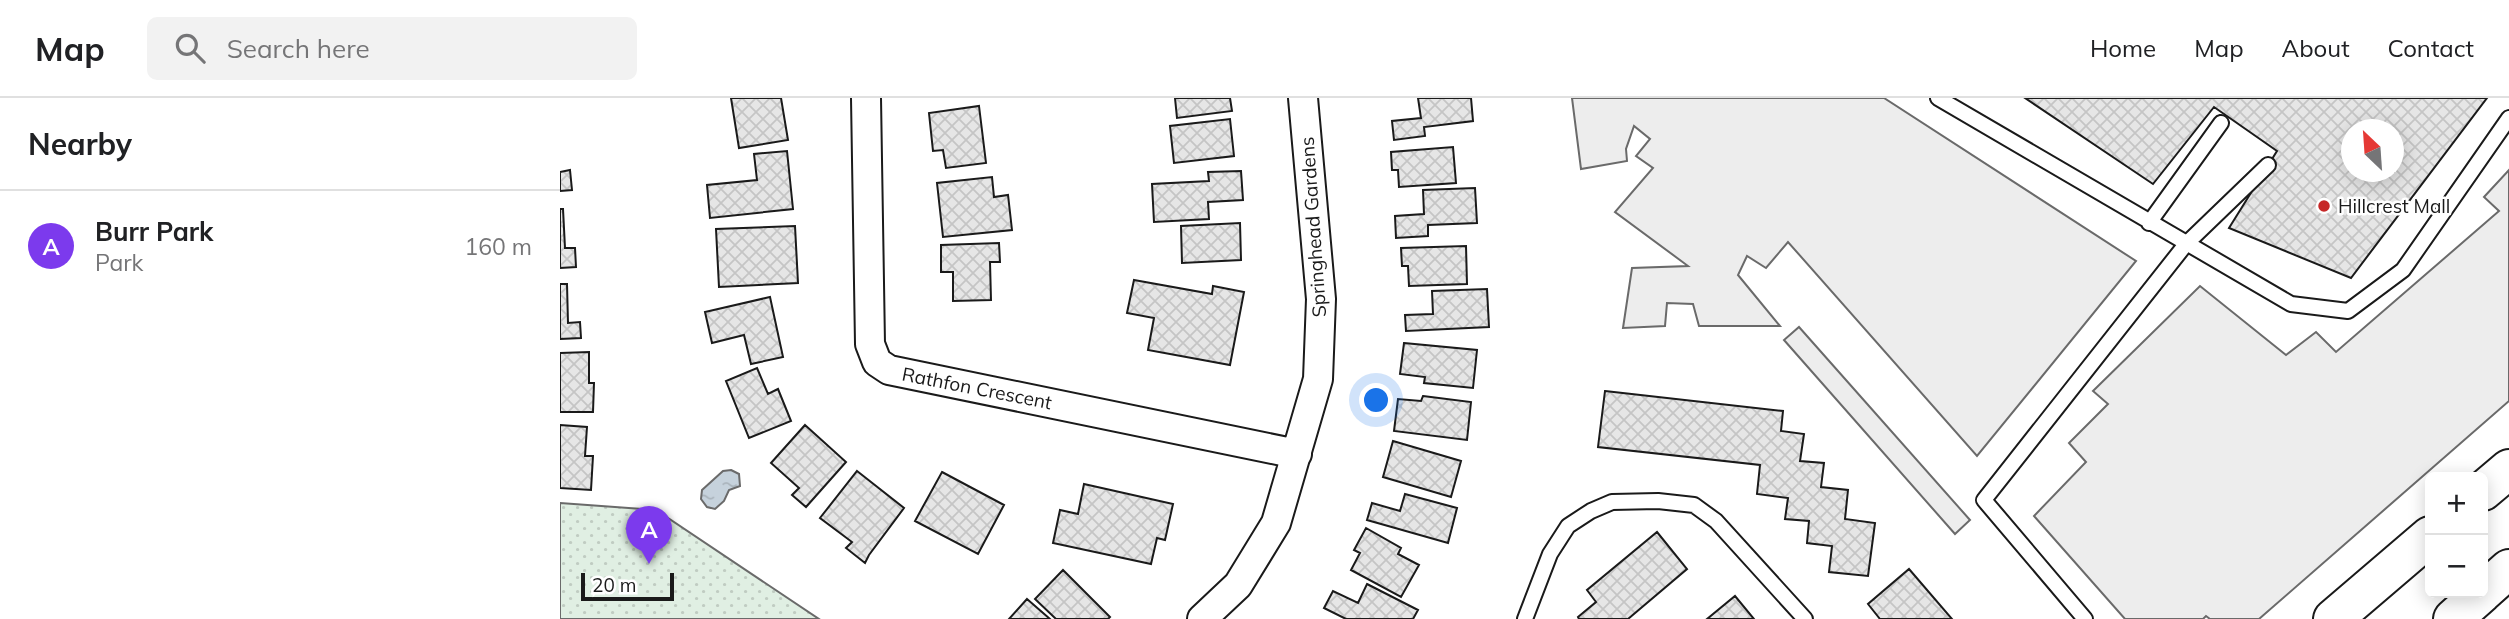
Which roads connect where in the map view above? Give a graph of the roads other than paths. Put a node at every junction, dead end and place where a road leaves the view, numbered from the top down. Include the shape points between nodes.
1 (866, 98) edge
2 (1303, 98) edge
3 (1938, 98) edge
4 (2509, 118) edge
5 (2221, 123) dead end
6 (2268, 165) dead end
7 (2149, 223) junction
8 (2186, 244) junction
9 (1297, 454) junction
10 (2509, 469) edge
11 (2488, 487) edge
12 (2425, 540) edge
13 (2509, 569) edge
14 (2488, 587) edge
15 (2476, 598) edge
16 (1202, 619) edge
17 (1525, 619) edge
18 (1805, 619) edge
19 (2085, 619) edge
20 (2333, 619) edge
21 (2453, 619) edge

1 - 9 street, Rathfon Crescent via 870,344 877,362 889,370
2 - 9 street, Springhead Gardens via 1321,299 1318,379
3 - 7 lane
4 - 8 lane via 2403,270 2348,311 2291,304
5 - 7 lane
6 - 8 lane
7 - 8 lane
8 - 19 lane via 1984,500
9 - 16 street, Springhead Gardens via 1276,523 1238,585
10 - 11 main road
12 - 20 main road
13 - 14 main road
15 - 21 main road
17 - 18 lane via 1550,554 1568,526 1612,502 1657,501 1694,505 1716,521

